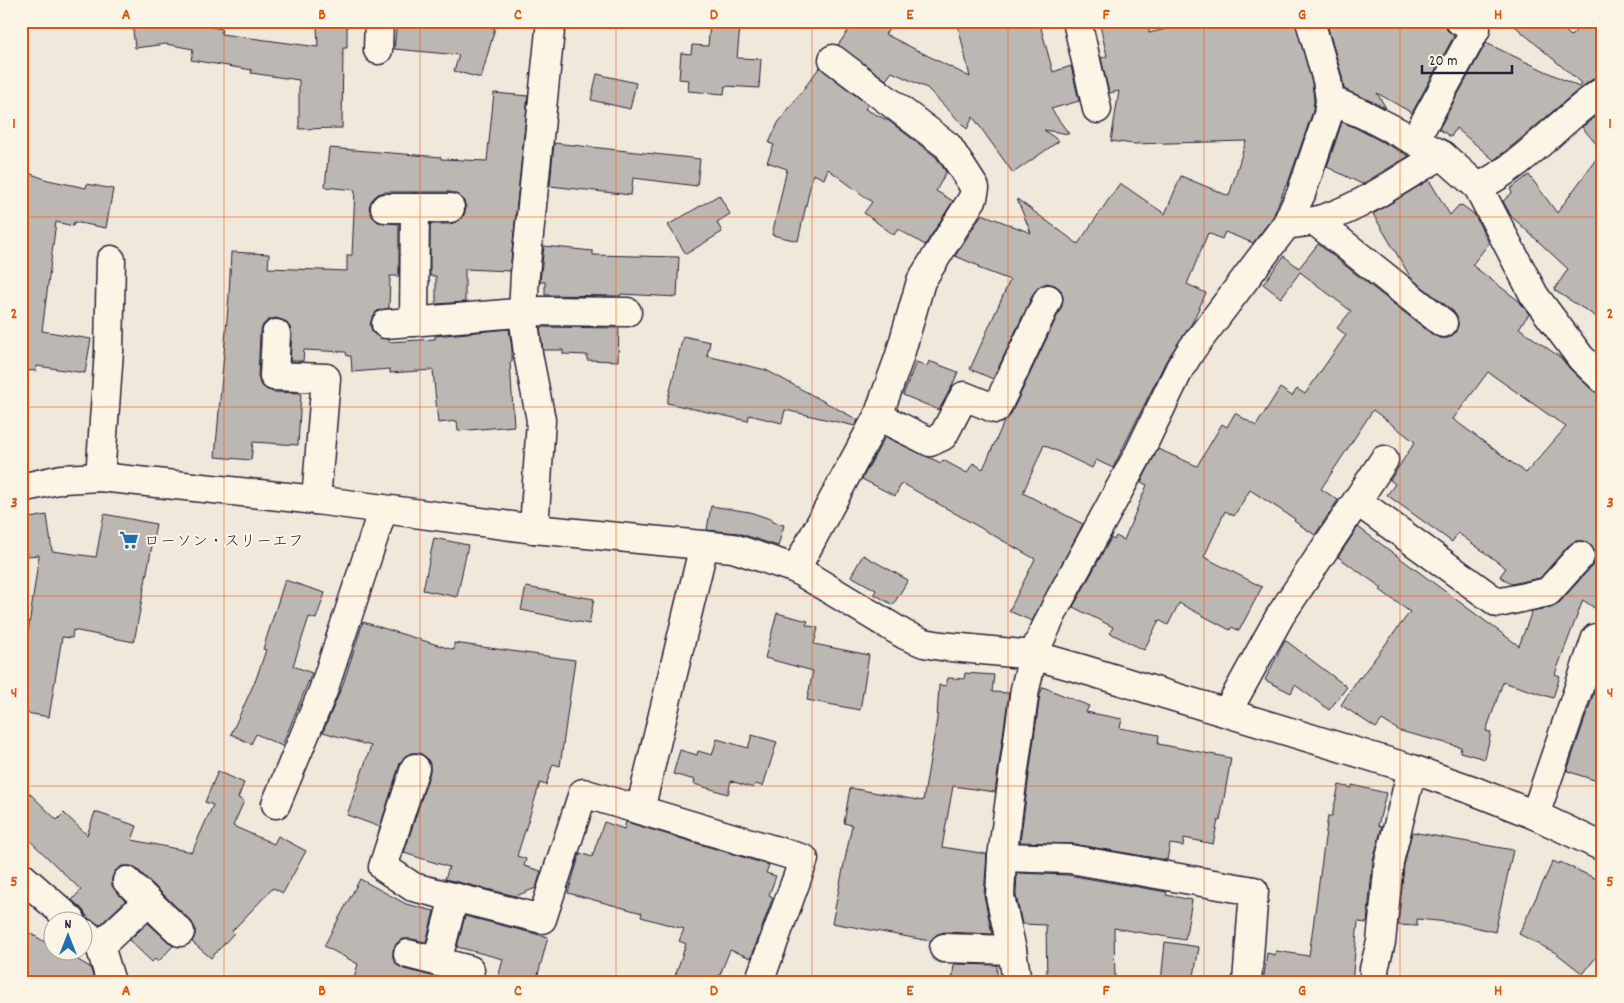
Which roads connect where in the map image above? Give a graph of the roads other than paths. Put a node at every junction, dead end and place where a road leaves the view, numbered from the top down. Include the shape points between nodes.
1 (380, 21) edge
2 (551, 21) edge
3 (1077, 21) edge
4 (1310, 21) edge
5 (1460, 21) edge
6 (378, 50) dead end
7 (833, 59) dead end
8 (1603, 90) edge
9 (1330, 100) junction
10 (1097, 109) dead end
11 (1415, 140) junction
12 (1442, 155) junction
13 (1478, 187) junction
14 (385, 208) dead end
15 (415, 208) junction
16 (450, 208) dead end
17 (1315, 221) junction
18 (1286, 226) junction
19 (111, 260) dead end
20 (1048, 299) dead end
21 (627, 312) dead end
22 (524, 313) junction
23 (414, 322) junction
24 (1443, 323) dead end
25 (386, 324) dead end
26 (276, 334) dead end
27 (1603, 379) edge
28 (878, 416) junction
29 (1384, 460) dead end
30 (100, 477) junction
31 (21, 488) edge
32 (316, 500) junction
33 (1357, 501) junction
34 (383, 509) junction
35 (534, 528) junction
36 (704, 546) junction
37 (1580, 556) dead end
38 (796, 569) junction
39 (1596, 638) dead end
40 (1034, 655) junction
41 (1227, 712) junction
42 (415, 768) dead end
43 (1412, 769) junction
44 (276, 804) dead end
45 (640, 810) junction
46 (1535, 815) junction
47 (1603, 847) edge
48 (1002, 857) junction
49 (21, 876) edge
50 (126, 881) dead end
51 (454, 897) junction
52 (147, 902) junction
53 (60, 910) edge
54 (180, 932) dead end
55 (92, 937) edge
56 (92, 940) edge
57 (944, 948) dead end
58 (1012, 950) junction
59 (408, 954) dead end
60 (437, 962) junction
61 (470, 970) dead end
62 (111, 982) edge
63 (759, 982) edge
64 (1017, 982) edge
65 (1247, 982) edge
66 (1375, 982) edge

1 - 6 street
2 - 22 street
3 - 10 street
4 - 9 street
5 - 11 street via 1476,29
7 - 28 street via 948,146 975,188 974,198 921,281
8 - 13 street via 1539,145
9 - 11 street
9 - 18 street via 1328,115 1301,194
11 - 12 street
12 - 13 street
12 - 17 street via 1364,202
13 - 27 street via 1534,295 1582,358
14 - 15 street
15 - 16 street
15 - 23 street
17 - 18 street
17 - 24 street
18 - 40 street via 1180,368 1138,455 1057,604
19 - 30 street via 109,351
20 - 28 street via 996,409 964,396 943,436 930,442
21 - 22 street
22 - 23 street
22 - 35 street via 541,420
23 - 25 street
26 - 32 street via 274,376 326,378
28 - 38 street
29 - 33 street
30 - 31 street via 62,479
30 - 32 street
32 - 34 street
33 - 37 street via 1498,603 1548,592
33 - 41 street via 1280,616
34 - 35 street
34 - 44 street via 323,691
35 - 36 street
36 - 38 street via 733,548
36 - 45 street
38 - 40 street via 905,635 924,643
39 - 46 street
40 - 41 street
40 - 48 street via 1025,689
41 - 43 street
42 - 51 street via 383,868 413,887
43 - 46 street
43 - 66 street via 1389,862
45 - 51 street via 583,793 542,919
45 - 63 street via 804,858
46 - 47 street
48 - 58 street via 1000,896
48 - 65 street via 1070,858 1254,891
49 - 53 street
50 - 52 street
51 - 60 street
52 - 54 street
52 - 55 street
56 - 62 street
57 - 58 street
58 - 64 street
59 - 60 street
60 - 61 street

